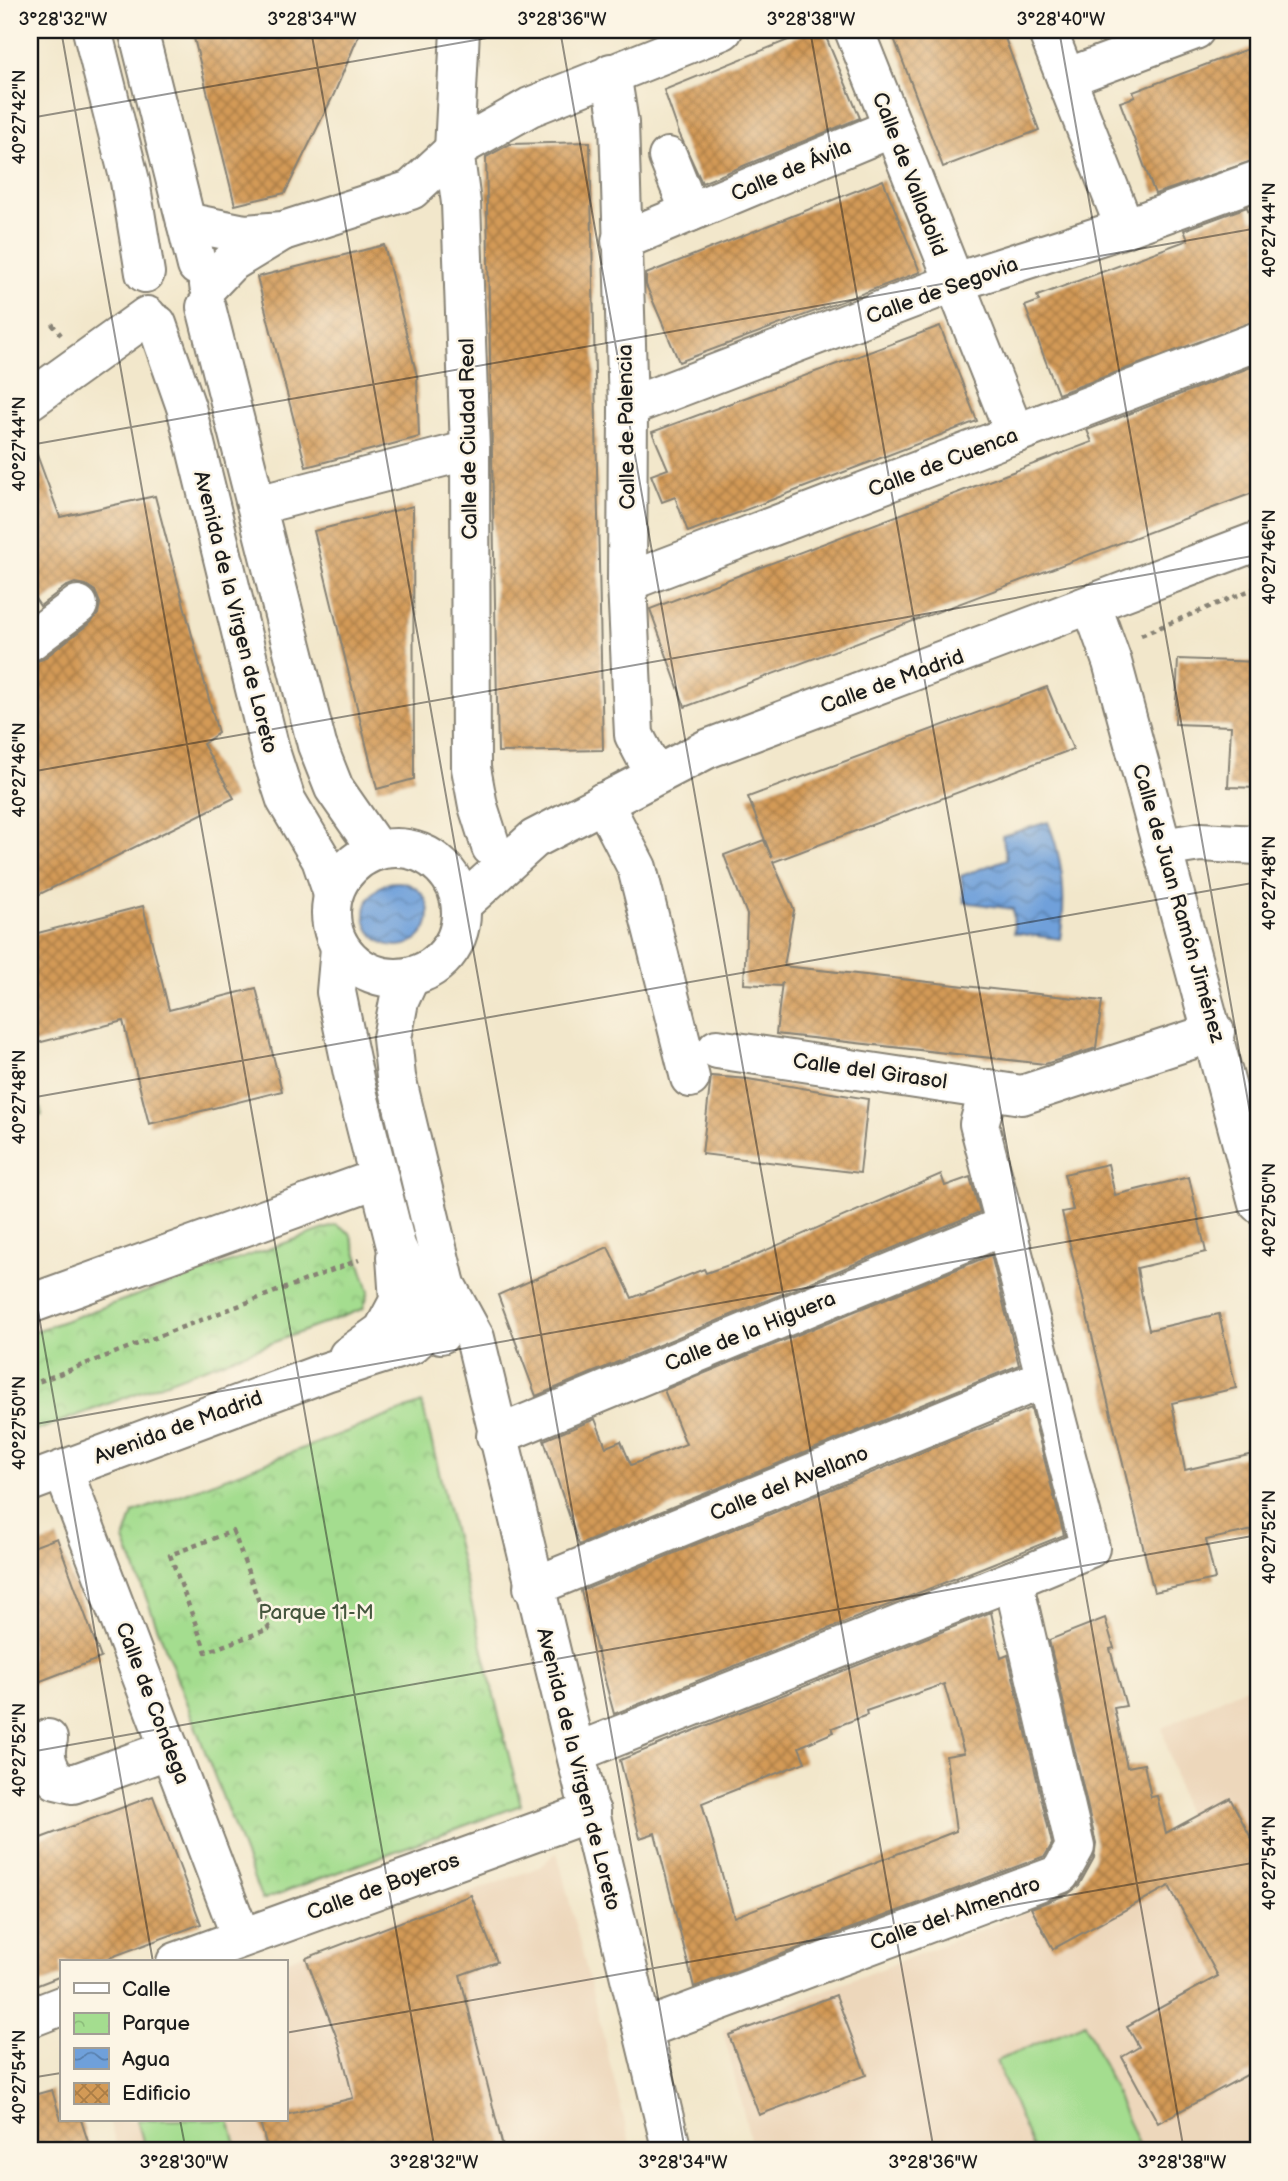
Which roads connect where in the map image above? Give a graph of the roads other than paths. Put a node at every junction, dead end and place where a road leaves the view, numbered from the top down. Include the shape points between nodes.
1 (92, 30) edge
2 (138, 30) edge
3 (460, 30) edge
4 (853, 30) edge
5 (1047, 30) edge
6 (1195, 30) edge
7 (714, 31) edge
8 (611, 73) junction
9 (1066, 78) junction
10 (892, 128) junction
11 (454, 150) junction
12 (668, 157) dead end
13 (1258, 180) edge
14 (690, 212) junction
15 (186, 222) junction
16 (1125, 228) junction
17 (283, 231) junction
18 (244, 234) junction
19 (621, 242) junction
20 (145, 273) junction
21 (953, 283) junction
22 (204, 286) junction
23 (152, 320) junction
24 (1255, 351) edge
25 (30, 400) edge
26 (628, 407) junction
27 (1015, 434) junction
28 (470, 450) junction
29 (258, 505) junction
30 (1258, 541) edge
31 (627, 582) junction
32 (78, 605) dead end
33 (1092, 606) junction
34 (33, 633) edge
35 (655, 775) junction
36 (603, 803) junction
37 (534, 839) junction
38 (1258, 845) edge
39 (491, 847) junction
40 (1162, 848) junction
41 (377, 850) junction
42 (442, 866) junction
43 (333, 894) junction
44 (461, 905) junction
45 (340, 948) junction
46 (411, 977) junction
47 (1214, 1032) junction
48 (717, 1049) dead end
49 (690, 1077) dead end
50 (1006, 1092) junction
51 (1247, 1112) edge
52 (379, 1178) junction
53 (1258, 1203) edge
54 (1004, 1226) junction
55 (396, 1246) junction
56 (446, 1285) junction
57 (30, 1304) edge
58 (433, 1325) junction
59 (326, 1372) junction
60 (1045, 1378) junction
61 (485, 1387) junction
62 (496, 1436) junction
63 (46, 1476) edge
64 (1013, 1580) junction
65 (533, 1587) junction
66 (48, 1739) dead end
67 (170, 1749) junction
68 (577, 1752) junction
69 (591, 1812) junction
70 (241, 1937) junction
71 (181, 1960) edge
72 (60, 2006) edge
73 (30, 2018) edge
74 (644, 2029) junction
75 (672, 2151) edge

1 - 20 street, Avenida de la Virgen de Loreto via 131,181
2 - 15 street
3 - 11 street, Calle de Ciudad Real
4 - 10 street, Calle de Valladolid
5 - 9 street
6 - 9 street
7 - 8 street
8 - 11 street via 530,107
8 - 19 street, Calle de Palencia via 619,123
9 - 16 street
10 - 14 street, Calle de Ávila
10 - 21 street, Calle de Valladolid
11 - 17 street via 411,190
11 - 28 street, Calle de Ciudad Real via 461,203
12 - 14 street
13 - 16 street, Calle de Segovia
14 - 19 street, Calle de Ávila
15 - 18 street
15 - 22 street
16 - 21 street, Calle de Segovia
17 - 18 street
17 - 22 street via 230,263
18 - 22 street via 212,251
19 - 26 street, Calle de Palencia
20 - 22 street via 156,263 184,259
20 - 23 street, Avenida de la Virgen de Loreto via 139,295
21 - 26 street, Calle de Segovia
21 - 27 street, Calle de Valladolid
22 - 23 street via 198,319 171,328
22 - 29 street
23 - 25 street
23 - 43 street, Avenida de la Virgen de Loreto via 186,407 271,754 286,800 321,859
24 - 27 street, Calle de Cuenca
26 - 31 street, Calle de Palencia
27 - 31 street, Calle de Cuenca
28 - 29 street
28 - 39 street, Calle de Ciudad Real via 471,768
29 - 41 street via 317,745 334,788
30 - 33 street, Calle de Madrid
31 - 35 street, Calle de Palencia via 634,735
32 - 34 street
33 - 35 street, Calle de Madrid via 707,749
33 - 40 street, Calle de Juan Ramón Jiménez via 1112,662
35 - 36 street, Calle de Madrid
36 - 37 street, Calle de Madrid
36 - 49 street via 637,868
37 - 39 street, Calle de Madrid
37 - 44 street, Calle de Madrid
38 - 40 street via 1200,842
39 - 42 street, Calle de Madrid
40 - 47 street, Calle de Juan Ramón Jiménez
41 - 42 street via 401,848
41 - 43 street via 357,860
42 - 44 street
43 - 45 street via 333,931
44 - 46 street via 460,929 449,952 432,968
45 - 46 street via 369,973 391,979
45 - 52 street, Avenida de la Virgen de Loreto via 336,992
46 - 56 street, Avenida de la Virgen de Loreto via 399,1001 393,1038 396,1077
47 - 50 street
47 - 51 street, Calle de Juan Ramón Jiménez
48 - 50 street, Calle del Girasol
50 - 54 street via 979,1124
51 - 53 street, Calle de Juan Ramón Jiménez
52 - 55 street, Avenida de la Virgen de Loreto
52 - 57 street
54 - 60 street
54 - 62 street, Calle de la Higuera
55 - 58 street, Avenida de la Virgen de Loreto
55 - 59 street, Avenida de Madrid via 399,1301 383,1331
56 - 58 street
56 - 61 street, Avenida de la Virgen de Loreto via 475,1338
58 - 59 street, Avenida de Madrid via 411,1345
58 - 61 street, Avenida de la Virgen de Loreto
59 - 63 street, Avenida de Madrid
60 - 64 street via 1090,1548
60 - 65 street, Calle del Avellano
61 - 62 street, Avenida de la Virgen de Loreto
62 - 65 street, Avenida de la Virgen de Loreto
63 - 67 street, Calle de Condega
64 - 68 street
64 - 74 street, Calle del Almendro via 1075,1847 1059,1874
65 - 68 street, Avenida de la Virgen de Loreto
66 - 67 street via 44,1752 47,1766 56,1780 73,1784
67 - 70 street, Calle de Condega
68 - 69 street, Avenida de la Virgen de Loreto
69 - 70 street, Calle de Boyeros
69 - 74 street, Avenida de la Virgen de Loreto
70 - 71 street, Calle de Boyeros
72 - 73 street
74 - 75 street, Avenida de la Virgen de Loreto

